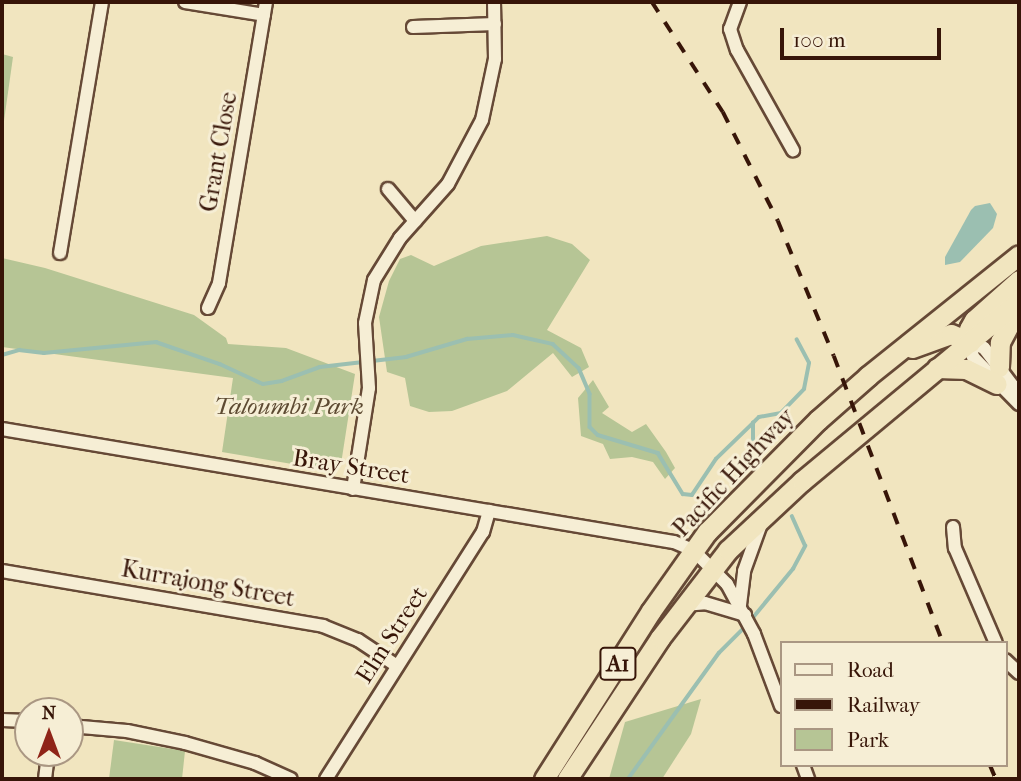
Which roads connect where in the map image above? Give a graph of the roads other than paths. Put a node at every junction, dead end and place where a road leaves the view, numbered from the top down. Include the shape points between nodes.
1 (102, 2) edge
2 (185, 2) edge
3 (494, 2) edge
4 (740, 2) edge
5 (265, 8) edge
6 (495, 24) junction
7 (413, 27) dead end
8 (793, 150) dead end
9 (388, 188) dead end
10 (415, 221) junction
11 (1019, 247) edge
12 (60, 253) dead end
13 (1019, 255) edge
14 (986, 279) junction
15 (1019, 280) edge
16 (1019, 303) edge
17 (208, 308) dead end
18 (970, 342) junction
19 (889, 359) junction
20 (937, 368) junction
21 (998, 375) junction
22 (1019, 402) edge
23 (2, 429) edge
24 (353, 489) junction
25 (489, 511) junction
26 (764, 515) junction
27 (953, 527) dead end
28 (693, 550) junction
29 (713, 569) junction
30 (2, 571) edge
31 (684, 606) junction
32 (743, 610) junction
33 (995, 641) edge
34 (397, 666) junction
35 (780, 703) edge
36 (84, 727) edge
37 (285, 778) edge
38 (326, 779) edge
39 (544, 779) edge
40 (567, 779) edge

1 - 12 street
2 - 5 street
3 - 6 street
4 - 8 street via 730,29 737,50
5 - 17 street, Grant Close via 219,283
6 - 7 street
6 - 10 street via 495,59 482,120 448,184
9 - 10 street
10 - 24 street via 374,280 365,323 369,387
11 - 14 highway
13 - 14 highway, Pacific Highway / A1
14 - 19 highway, Pacific Highway / A1
15 - 18 highway via 974,320
16 - 18 highway, Pacific Highway / A1
16 - 21 highway via 1000,342
18 - 19 highway via 960,335 943,335
18 - 20 highway, Pacific Highway / A1
18 - 21 street via 984,348
19 - 28 highway, Pacific Highway / A1 via 818,420
20 - 21 highway
20 - 26 highway, Pacific Highway / A1
21 - 22 street
23 - 24 street, Bray Street
24 - 25 street, Bray Street
25 - 28 street, Bray Street via 674,542
25 - 34 street, Elm Street via 484,532
26 - 29 highway, Pacific Highway / A1
26 - 32 street via 744,571
27 - 33 street via 955,548
28 - 29 street
28 - 39 highway, Pacific Highway / A1
29 - 31 highway, Pacific Highway / A1
29 - 32 street
30 - 34 street, Kurrajong Street via 323,626 358,640
31 - 32 street via 705,603
31 - 40 highway, Pacific Highway / A1
32 - 35 street
34 - 38 street, Elm Street
36 - 37 street via 127,731 227,753

